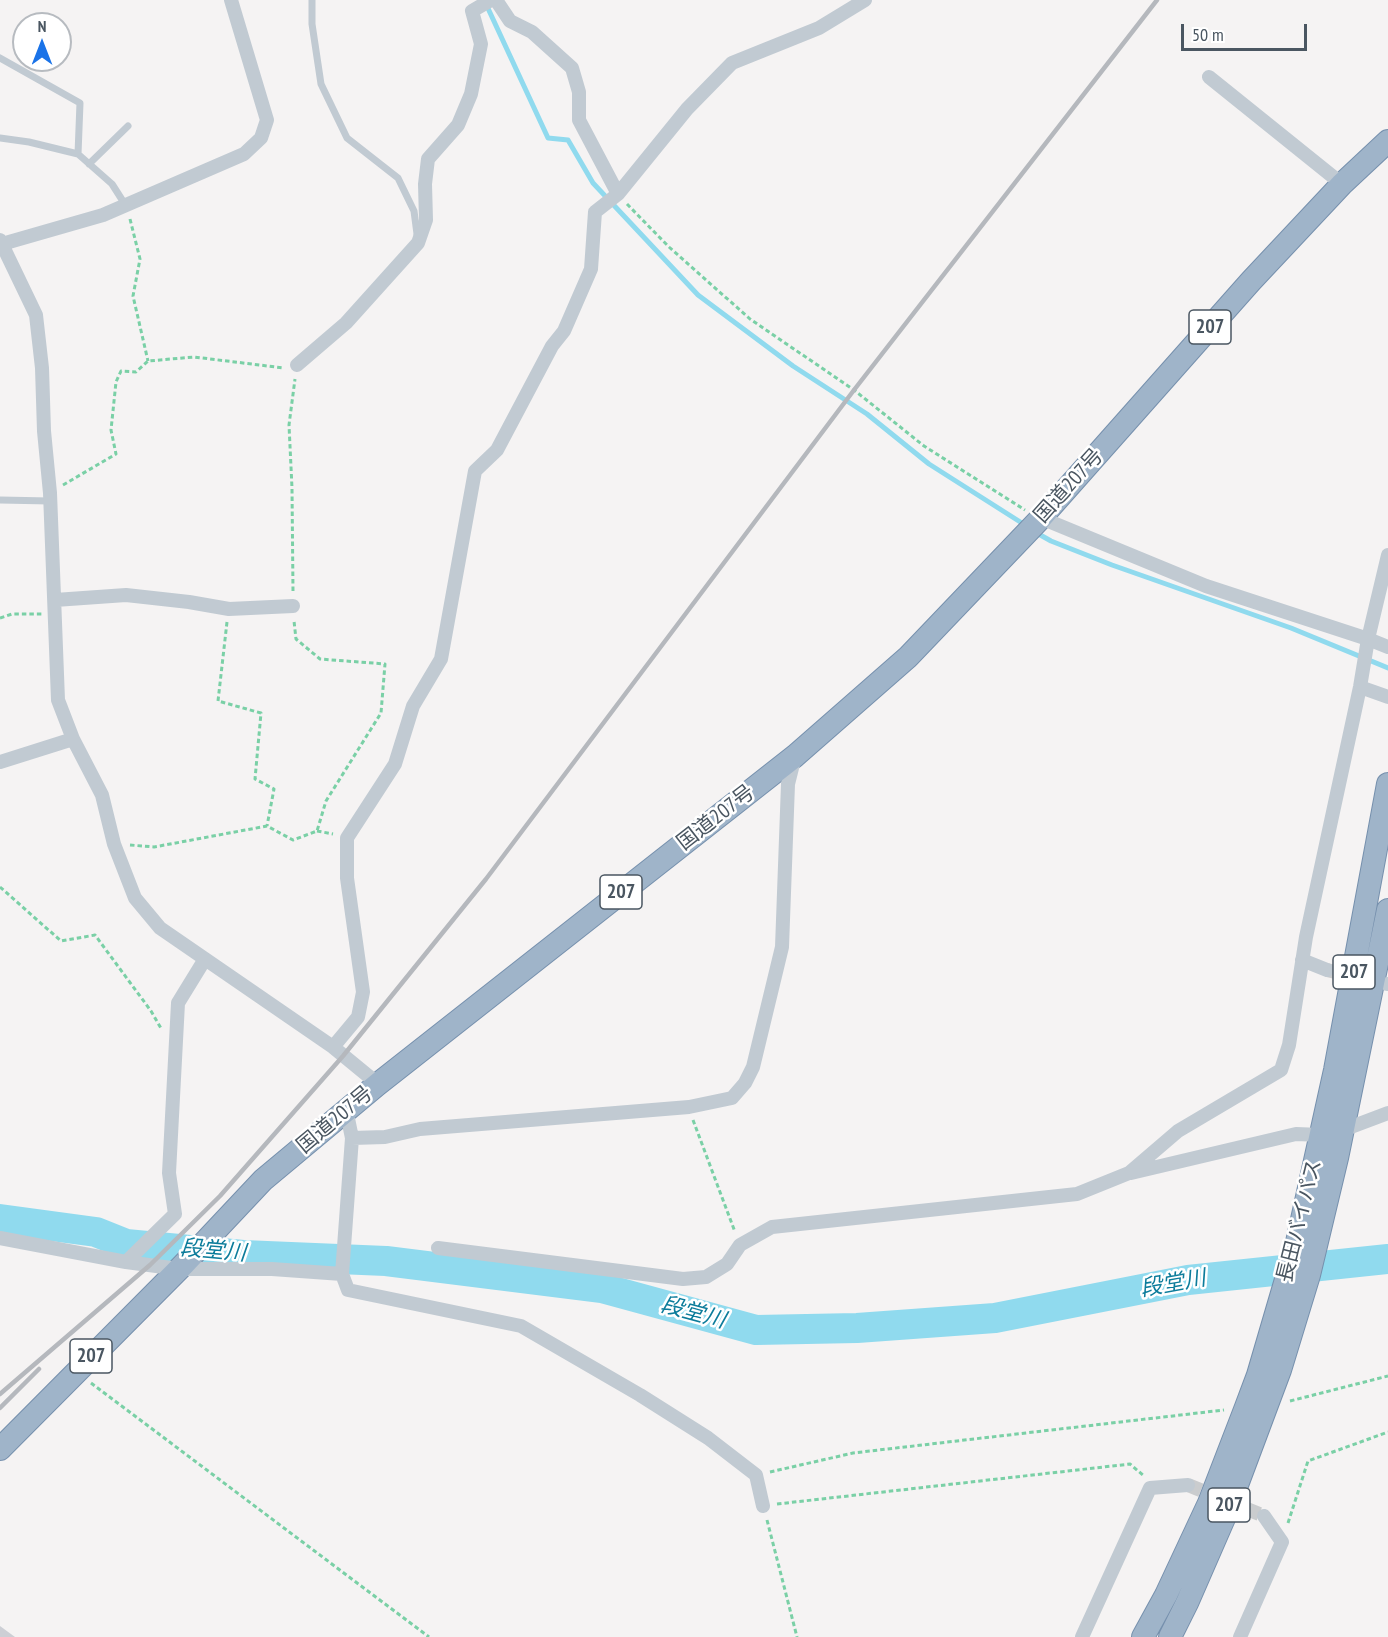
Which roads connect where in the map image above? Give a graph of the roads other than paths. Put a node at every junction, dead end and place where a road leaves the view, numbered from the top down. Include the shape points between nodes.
1 (231, 0) edge
2 (312, 0) edge
3 (866, 0) edge
4 (492, 1) edge
5 (0, 58) edge
6 (1209, 77) dead end
7 (128, 126) dead end
8 (0, 138) edge
9 (1388, 141) edge
10 (78, 154) junction
11 (89, 164) junction
12 (1342, 184) junction
13 (617, 194) junction
14 (126, 206) junction
15 (1, 242) edge
16 (418, 243) junction
17 (297, 365) road end
18 (50, 497) junction
19 (0, 500) edge
20 (1040, 519) junction
21 (1388, 555) edge
22 (293, 606) road end
23 (55, 607) junction
24 (1368, 643) junction
25 (1388, 647) edge
26 (1360, 687) junction
27 (1388, 696) edge
28 (73, 739) junction
29 (795, 756) junction
30 (0, 762) edge
31 (1388, 784) edge
32 (1388, 910) edge
33 (205, 959) junction
34 (1302, 960) junction
35 (1327, 970) tunnel mouth
36 (333, 1047) junction
37 (378, 1084) junction
38 (346, 1109) junction
39 (1388, 1113) edge
40 (1332, 1132) junction
41 (352, 1138) junction
42 (1327, 1159) junction
43 (1129, 1173) junction
44 (0, 1238) edge
45 (438, 1248) dead end
46 (126, 1262) junction
47 (181, 1267) junction
48 (342, 1274) junction
49 (0, 1449) edge
50 (1188, 1485) tunnel mouth
51 (764, 1506) road end
52 (1264, 1516) tunnel mouth
53 (1082, 1637) edge
54 (1143, 1637) edge
55 (1170, 1637) edge
56 (1240, 1637) edge

1 - 14 street via 267,120 261,138 244,154
2 - 16 lane via 321,84 347,138 398,178 414,211
3 - 13 street via 819,28 732,63 687,109
4 - 13 street via 510,21 532,32 573,68 579,92 579,120
4 - 16 street via 472,11 481,44 471,94 458,125 428,159 426,220
5 - 10 lane via 80,103
6 - 12 street
7 - 11 lane
8 - 10 lane
9 - 12 highway, 国道207号 / 207
10 - 11 lane
11 - 14 lane via 112,184
12 - 20 highway, 国道207号 / 207
13 - 36 street via 595,212 591,269 564,331 496,450 475,471 441,659 413,706 394,764 347,838 347,878 363,992 358,1017
14 - 15 street
15 - 18 street via 36,315
16 - 17 street via 346,323
18 - 19 lane
18 - 23 street
20 - 24 street via 1206,586
20 - 29 highway, 国道207号 / 207 via 908,657
21 - 24 street
22 - 23 street via 229,609 126,595
23 - 28 street via 58,700
24 - 25 street
24 - 26 street
26 - 27 street
26 - 34 street
28 - 30 street
28 - 33 street via 102,795 114,844 135,898 160,928
29 - 37 highway, 国道207号 / 207
29 - 41 street via 788,784 782,947 753,1067 746,1083 732,1098 689,1107
31 - 40 highway, 長田バイパス / 207
32 - 40 highway, 長田バイパス / 207
33 - 36 street
33 - 46 street via 178,1003 169,1173 175,1214
34 - 35 street
34 - 43 street via 1289,1045 1281,1070 1178,1131
36 - 37 street
37 - 38 highway, 国道207号 / 207
38 - 41 street
38 - 47 highway, 国道207号 / 207 via 263,1180
39 - 40 street
40 - 42 highway, 長田バイパス / 207
40 - 43 street via 1296,1134
41 - 48 street
42 - 54 highway, 長田バイパス / 207 via 1246,1407 1209,1503
42 - 55 highway, 長田バイパス / 207 via 1309,1275 1269,1404 1228,1509
43 - 45 street via 1077,1194 772,1227 740,1245 727,1264 706,1277 683,1279
44 - 46 street
46 - 47 street
47 - 48 street
47 - 49 highway, 国道207号 / 207
48 - 51 street via 348,1290 521,1326 708,1438 756,1475
50 - 53 street via 1150,1488
52 - 56 street via 1282,1542

